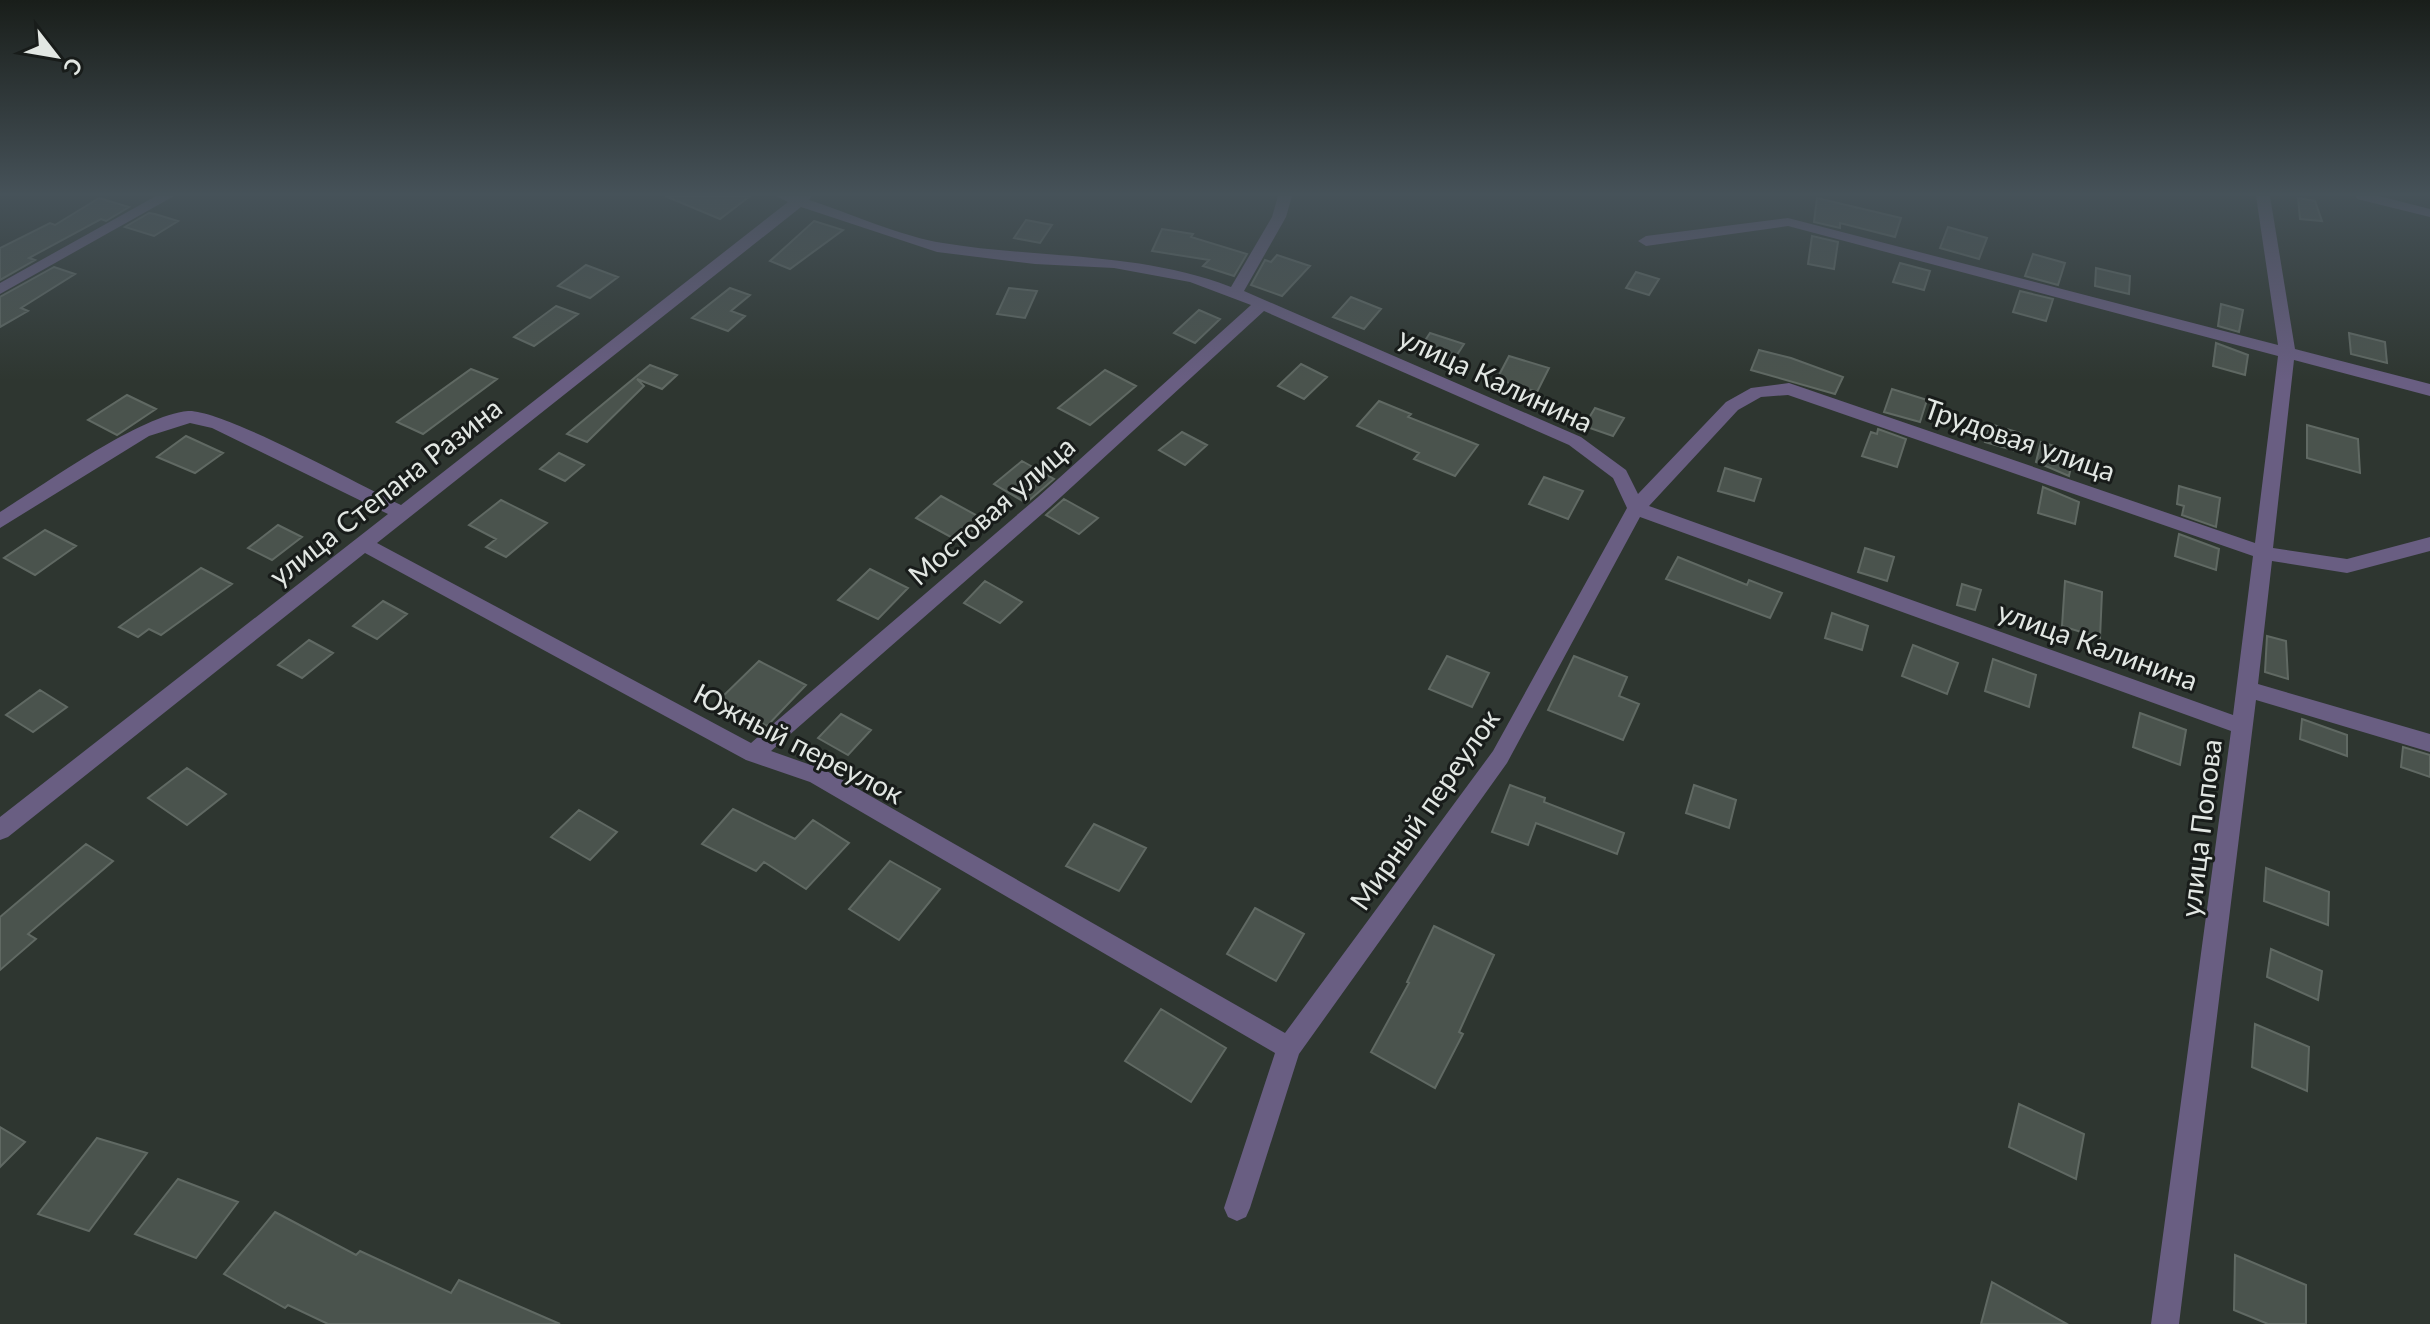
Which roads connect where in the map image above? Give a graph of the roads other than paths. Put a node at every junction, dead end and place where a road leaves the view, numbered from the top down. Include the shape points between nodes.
1 (56, 258) edge
2 (721, 258) edge
3 (1025, 258) edge
4 (1255, 258) edge
5 (1925, 258) edge
6 (2273, 258) edge
7 (0, 289) edge
8 (1235, 293) junction
9 (1262, 304) junction
10 (2287, 352) junction
11 (2430, 390) edge
12 (1757, 392) joint
13 (1636, 508) junction
14 (402, 513) junction
15 (0, 521) edge
16 (363, 544) junction
17 (2430, 544) edge
18 (2264, 553) junction
19 (2247, 689) junction
20 (2241, 726) junction
21 (2430, 743) edge
22 (753, 754) junction
23 (0, 830) edge
24 (1289, 1048) junction
25 (1237, 1208) dead end
26 (2165, 1324) edge

1 - 7 street
2 - 14 street, улица Степана Разина
3 - 8 street, улица Калинина via 1114,263 1194,278
4 - 8 street
5 - 10 street
6 - 10 street, улица Попова
8 - 9 street, улица Калинина
9 - 13 street, улица Калинина via 1575,441 1620,474
9 - 22 street, Мостовая улица
10 - 11 street
10 - 18 street, улица Попова
12 - 13 street, Мирный переулок via 1732,406
12 - 18 street, Трудовая улица via 1789,389
13 - 20 street, улица Калинина
13 - 24 street, Мирный переулок via 1500,757
14 - 15 street via 217,423 189,417 143,432
14 - 16 street, улица Степана Разина
16 - 22 street, Южный переулок
16 - 23 street, улица Степана Разина
17 - 18 street, Трудовая улица via 2347,566
18 - 19 street, улица Попова
19 - 20 street, улица Попова
19 - 21 street
20 - 26 street, улица Попова
22 - 24 street, Южный переулок via 817,776
24 - 25 street, Мирный переулок

